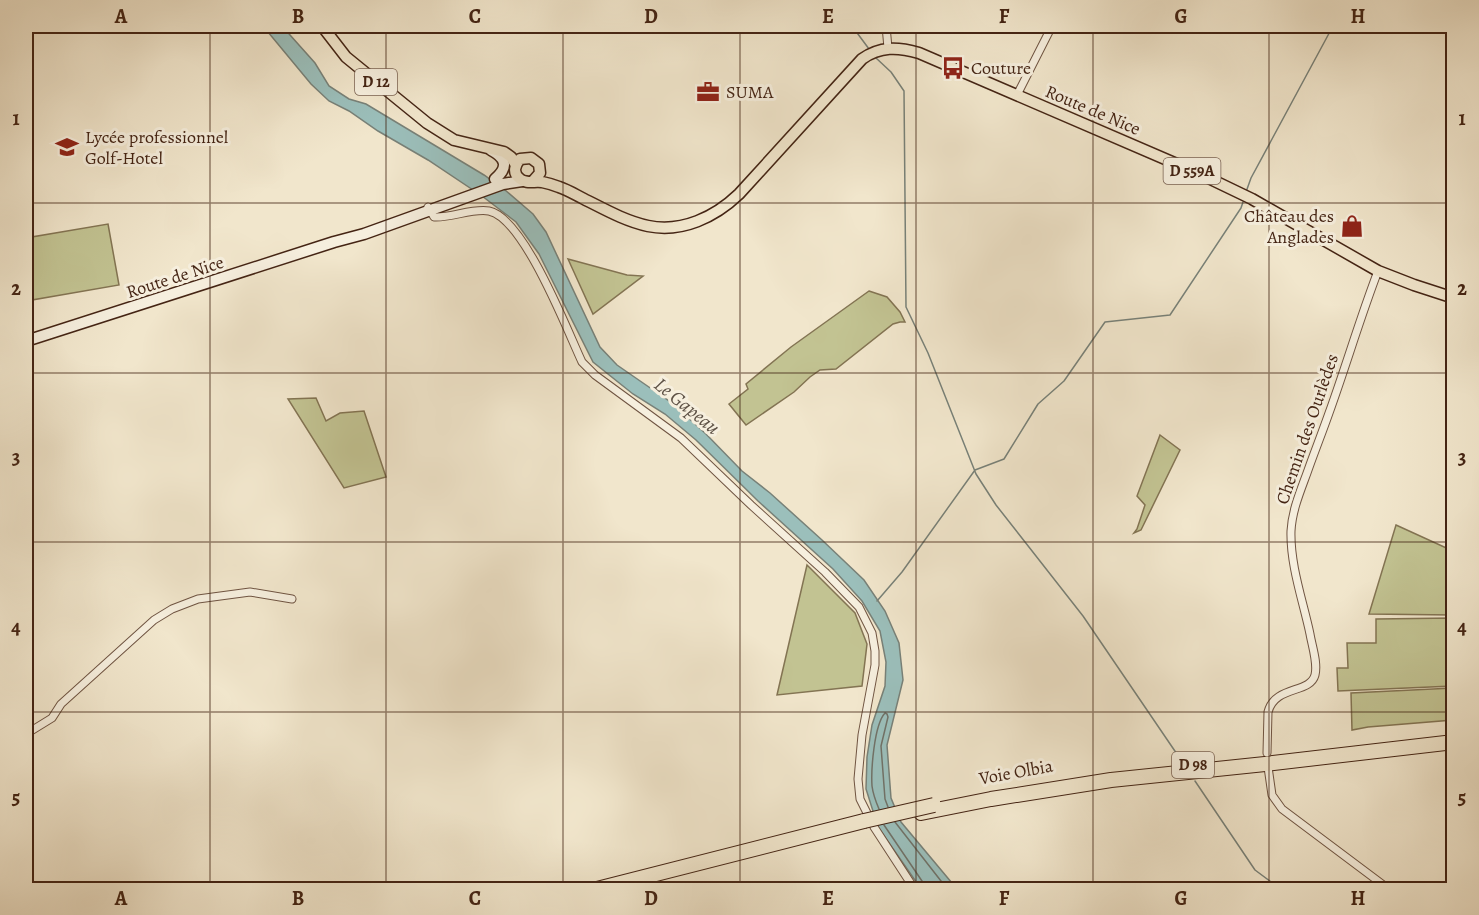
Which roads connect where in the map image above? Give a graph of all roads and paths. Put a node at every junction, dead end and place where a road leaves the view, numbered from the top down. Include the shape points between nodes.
1 (322, 26) edge
2 (886, 26) edge
3 (1052, 26) edge
4 (888, 48) junction
5 (1017, 95) junction
6 (438, 130) junction
7 (489, 149) junction
8 (518, 164) junction
9 (540, 170) junction
10 (499, 181) junction
11 (528, 181) junction
12 (559, 187) junction
13 (462, 195) junction
14 (429, 209) junction
15 (334, 242) junction
16 (1378, 271) junction
17 (1454, 298) edge
18 (26, 341) edge
19 (292, 598) dead end
20 (26, 734) edge
21 (1454, 736) edge
22 (1454, 742) edge
23 (1267, 753) dead end
24 (1268, 767) dead end
25 (935, 808) junction
26 (865, 823) junction
27 (593, 890) edge
28 (619, 890) edge
29 (915, 890) edge
30 (1390, 890) edge

1 - 6 main road, D 12 via 346,57
2 - 4 street
3 - 5 street
4 - 5 main road, Route de Nice / D 559A via 919,53
4 - 12 main road via 862,59 739,194 719,211 696,222 649,226
5 - 16 main road, Route de Nice / D 559A via 1252,199
6 - 7 main road, D 12 via 454,140
6 - 8 main road via 504,147
7 - 8 main road via 509,154
7 - 10 main road via 504,164
8 - 9 main road via 531,158
8 - 10 main road
8 - 11 main road via 517,176
9 - 11 main road via 538,176
9 - 12 main road
10 - 11 main road
10 - 13 main road
11 - 12 main road
13 - 14 main road
13 - 15 main road
14 - 15 main road
14 - 29 street via 434,217 483,211 506,220 534,259 582,362 681,438 859,607 872,633 875,651 862,735 860,799
15 - 18 main road, Route de Nice
16 - 17 main road, Route de Nice / D 559A
16 - 23 street, Chemin des Ourlèdes via 1295,505 1291,530 1294,565 1316,672 1308,684 1273,700 1268,712
19 - 20 street via 250,592 198,599 172,609 154,620 61,704 52,718
21 - 25 highway, Voie Olbia / D 98 via 1107,776
22 - 25 highway, Voie Olbia / D 98 via 1111,780
24 - 30 street via 1272,795 1282,809
25 - 26 highway, Voie Olbia / D 98, bridge
26 - 27 highway, Voie Olbia / D 98
26 - 28 highway, Voie Olbia / D 98

